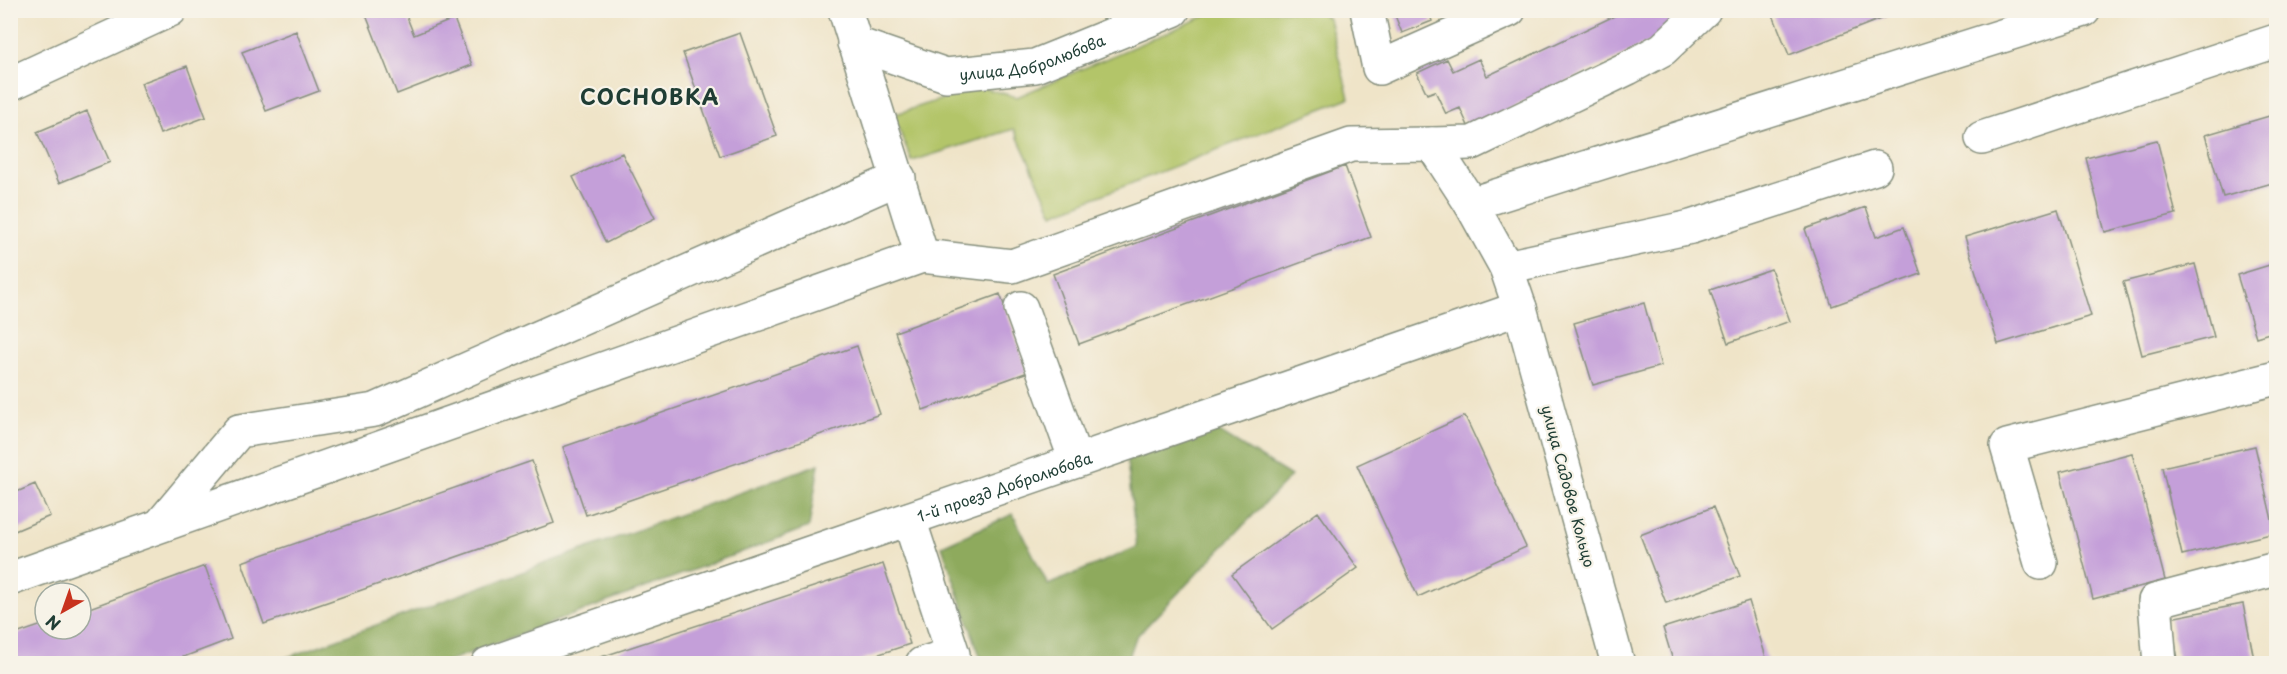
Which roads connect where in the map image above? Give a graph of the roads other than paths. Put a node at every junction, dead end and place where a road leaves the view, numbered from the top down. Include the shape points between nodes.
1 (170, 10) edge
2 (845, 10) edge
3 (1173, 10) edge
4 (1367, 10) edge
5 (1509, 10) edge
6 (1704, 10) edge
7 (2084, 10) edge
8 (2277, 41) edge
9 (854, 44) junction
10 (10, 84) edge
11 (1982, 138) dead end
12 (1432, 144) junction
13 (1875, 168) dead end
14 (899, 178) junction
15 (1471, 204) junction
16 (922, 256) junction
17 (1506, 267) junction
18 (1021, 308) dead end
19 (1520, 308) junction
20 (2277, 378) edge
21 (1076, 461) junction
22 (909, 519) junction
23 (159, 526) junction
24 (2041, 563) dead end
25 (2277, 569) edge
26 (10, 579) edge
27 (488, 663) edge
28 (922, 663) edge
29 (1618, 663) edge
30 (2160, 663) edge

1 - 10 street
2 - 9 street
3 - 9 street, улица Добролюбова via 1035,66 946,75
4 - 5 street via 1378,68
6 - 12 street via 1663,49 1628,68 1472,143
7 - 15 street
8 - 11 street
9 - 14 street
12 - 15 street, улица Садовое Кольцо
12 - 16 street via 1351,145 1012,266
13 - 17 street via 1691,226
14 - 16 street
14 - 23 street via 375,410 239,431
15 - 17 street, улица Садовое Кольцо
16 - 23 street
17 - 19 street, улица Садовое Кольцо
18 - 21 street
19 - 21 street, 1-й проезд Добролюбова
19 - 29 street, улица Садовое Кольцо
20 - 24 street via 2007,446
21 - 22 street, 1-й проезд Добролюбова
22 - 27 street, 1-й проезд Добролюбова
22 - 28 street via 953,654
23 - 26 street
25 - 30 street via 2155,601

